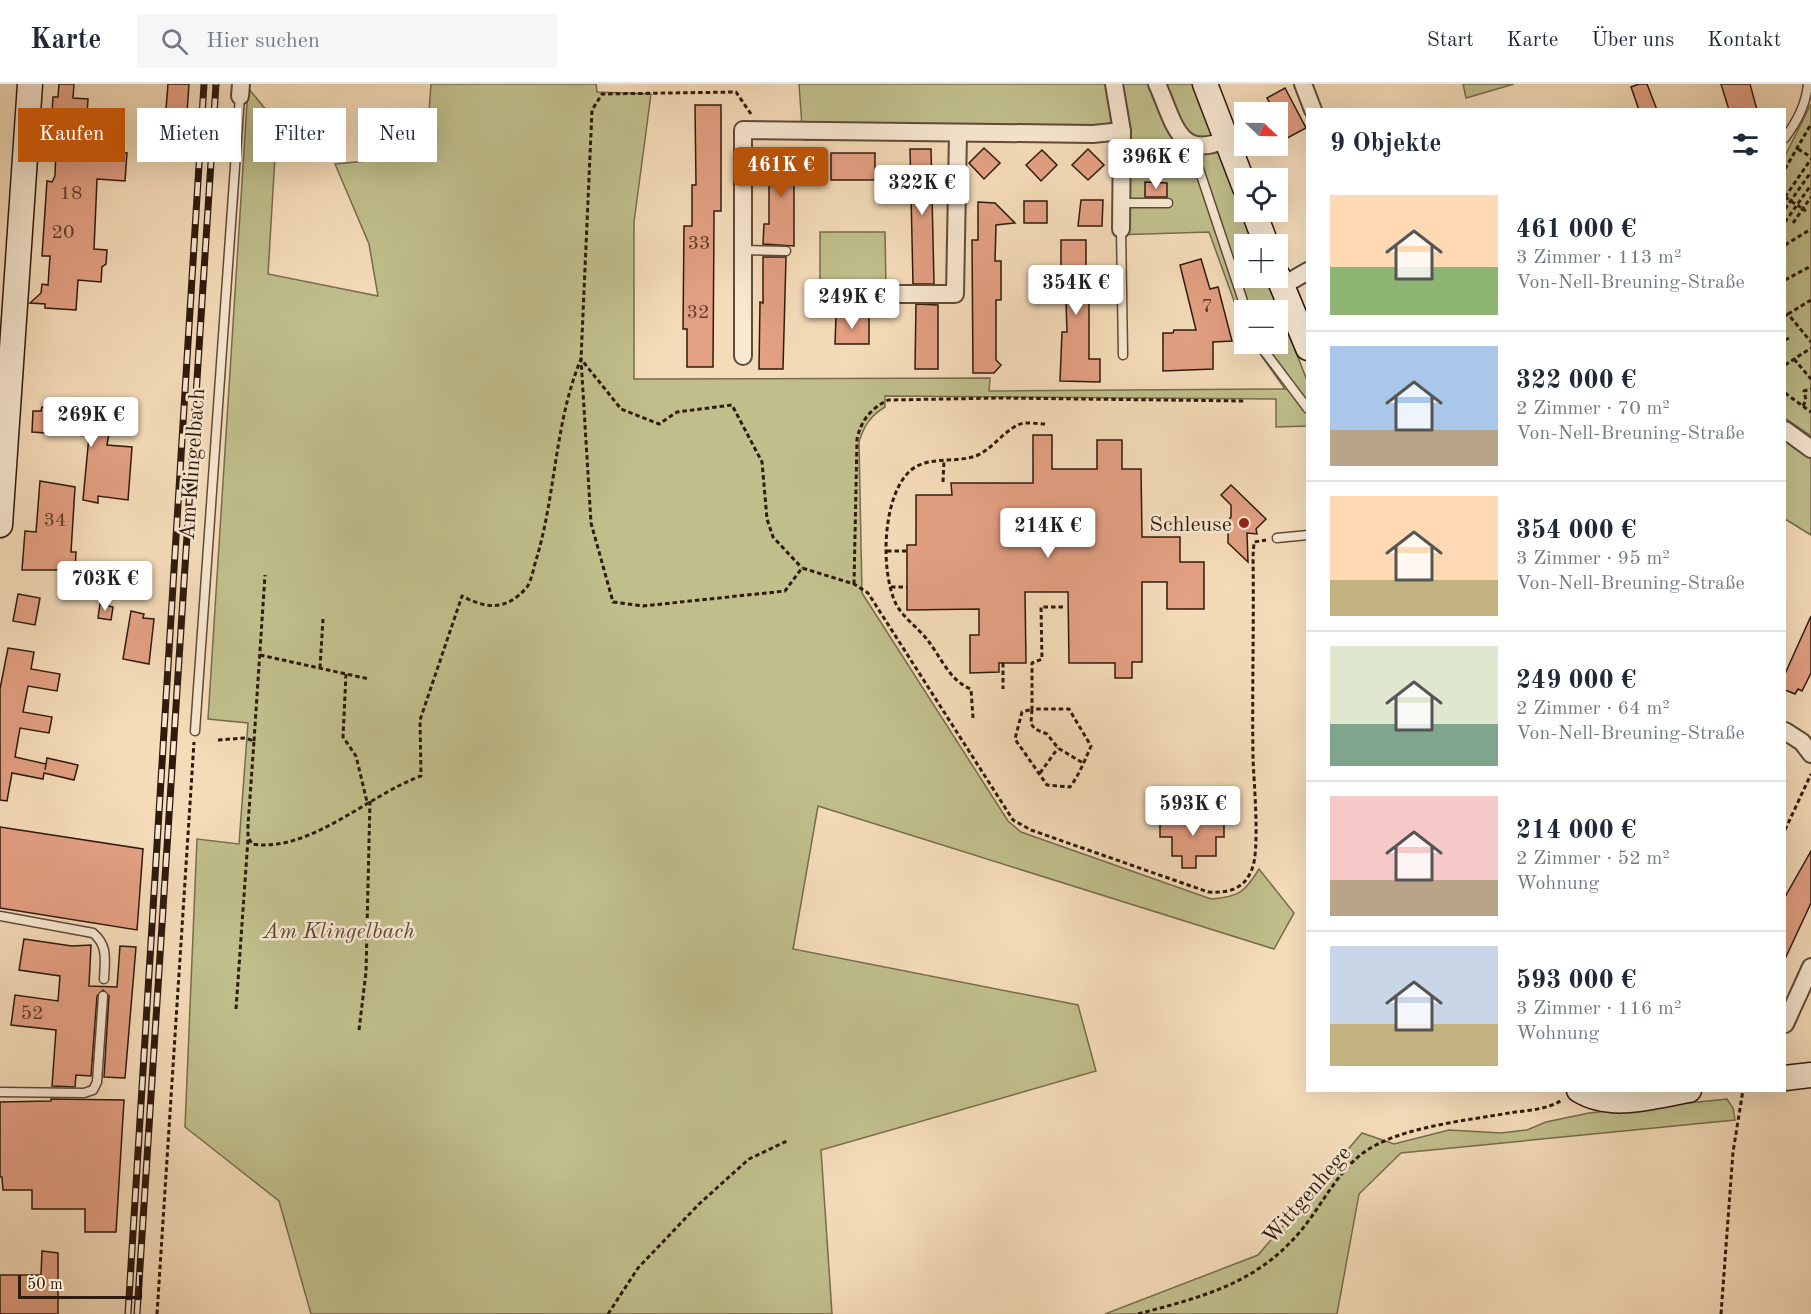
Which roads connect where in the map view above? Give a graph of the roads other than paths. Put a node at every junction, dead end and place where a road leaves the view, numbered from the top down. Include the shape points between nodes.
1 (30, 84) edge
2 (1114, 84) edge
3 (1157, 84) edge
4 (1205, 84) edge
5 (1303, 84) edge
6 (1808, 84) edge
7 (241, 90) edge
8 (1312, 108) edge
9 (1122, 131) junction
10 (958, 133) junction
11 (1786, 137) edge
12 (1226, 139) junction
13 (1199, 147) junction
14 (1237, 168) edge
15 (1121, 203) junction
16 (1168, 203) dead end
17 (1121, 229) joint
18 (743, 250) junction
19 (786, 250) dead end
20 (1306, 272) edge
21 (1288, 278) edge
22 (1283, 288) edge
23 (822, 294) dead end
24 (1243, 300) edge
25 (1306, 343) edge
26 (1267, 354) edge
27 (1123, 355) dead end
28 (742, 356) dead end
29 (1306, 406) edge
30 (1786, 431) edge
31 (1811, 449) edge
32 (0, 525) edge
33 (1306, 535) edge
34 (1277, 538) road end
35 (195, 731) road end
36 (1786, 732) edge
37 (1811, 754) edge
38 (0, 916) edge
39 (1811, 967) edge
40 (104, 978) dead end
41 (103, 996) dead end
42 (1786, 1022) edge
43 (1811, 1075) edge
44 (1786, 1078) edge
45 (0, 1092) edge
46 (1676, 1092) edge
47 (1573, 1093) edge

1 - 32 main road
2 - 9 street
3 - 13 street via 1182,137
4 - 12 main road
5 - 8 street
6 - 11 lane via 1796,123
7 - 35 lane, Am Klingelbach
9 - 10 street
9 - 15 street
10 - 18 street via 743,130
10 - 23 street via 955,294
12 - 13 street
12 - 14 main road
13 - 24 lane via 1198,166
15 - 16 lane
15 - 17 street
17 - 27 lane
18 - 19 lane
18 - 28 street
20 - 21 street
22 - 25 main road
26 - 29 lane
30 - 31 street
33 - 34 lane
36 - 37 street
38 - 40 lane via 93,933 104,946
39 - 42 street
41 - 45 lane via 98,1082 93,1090
43 - 44 main road
46 - 47 main road via 1614,1102

